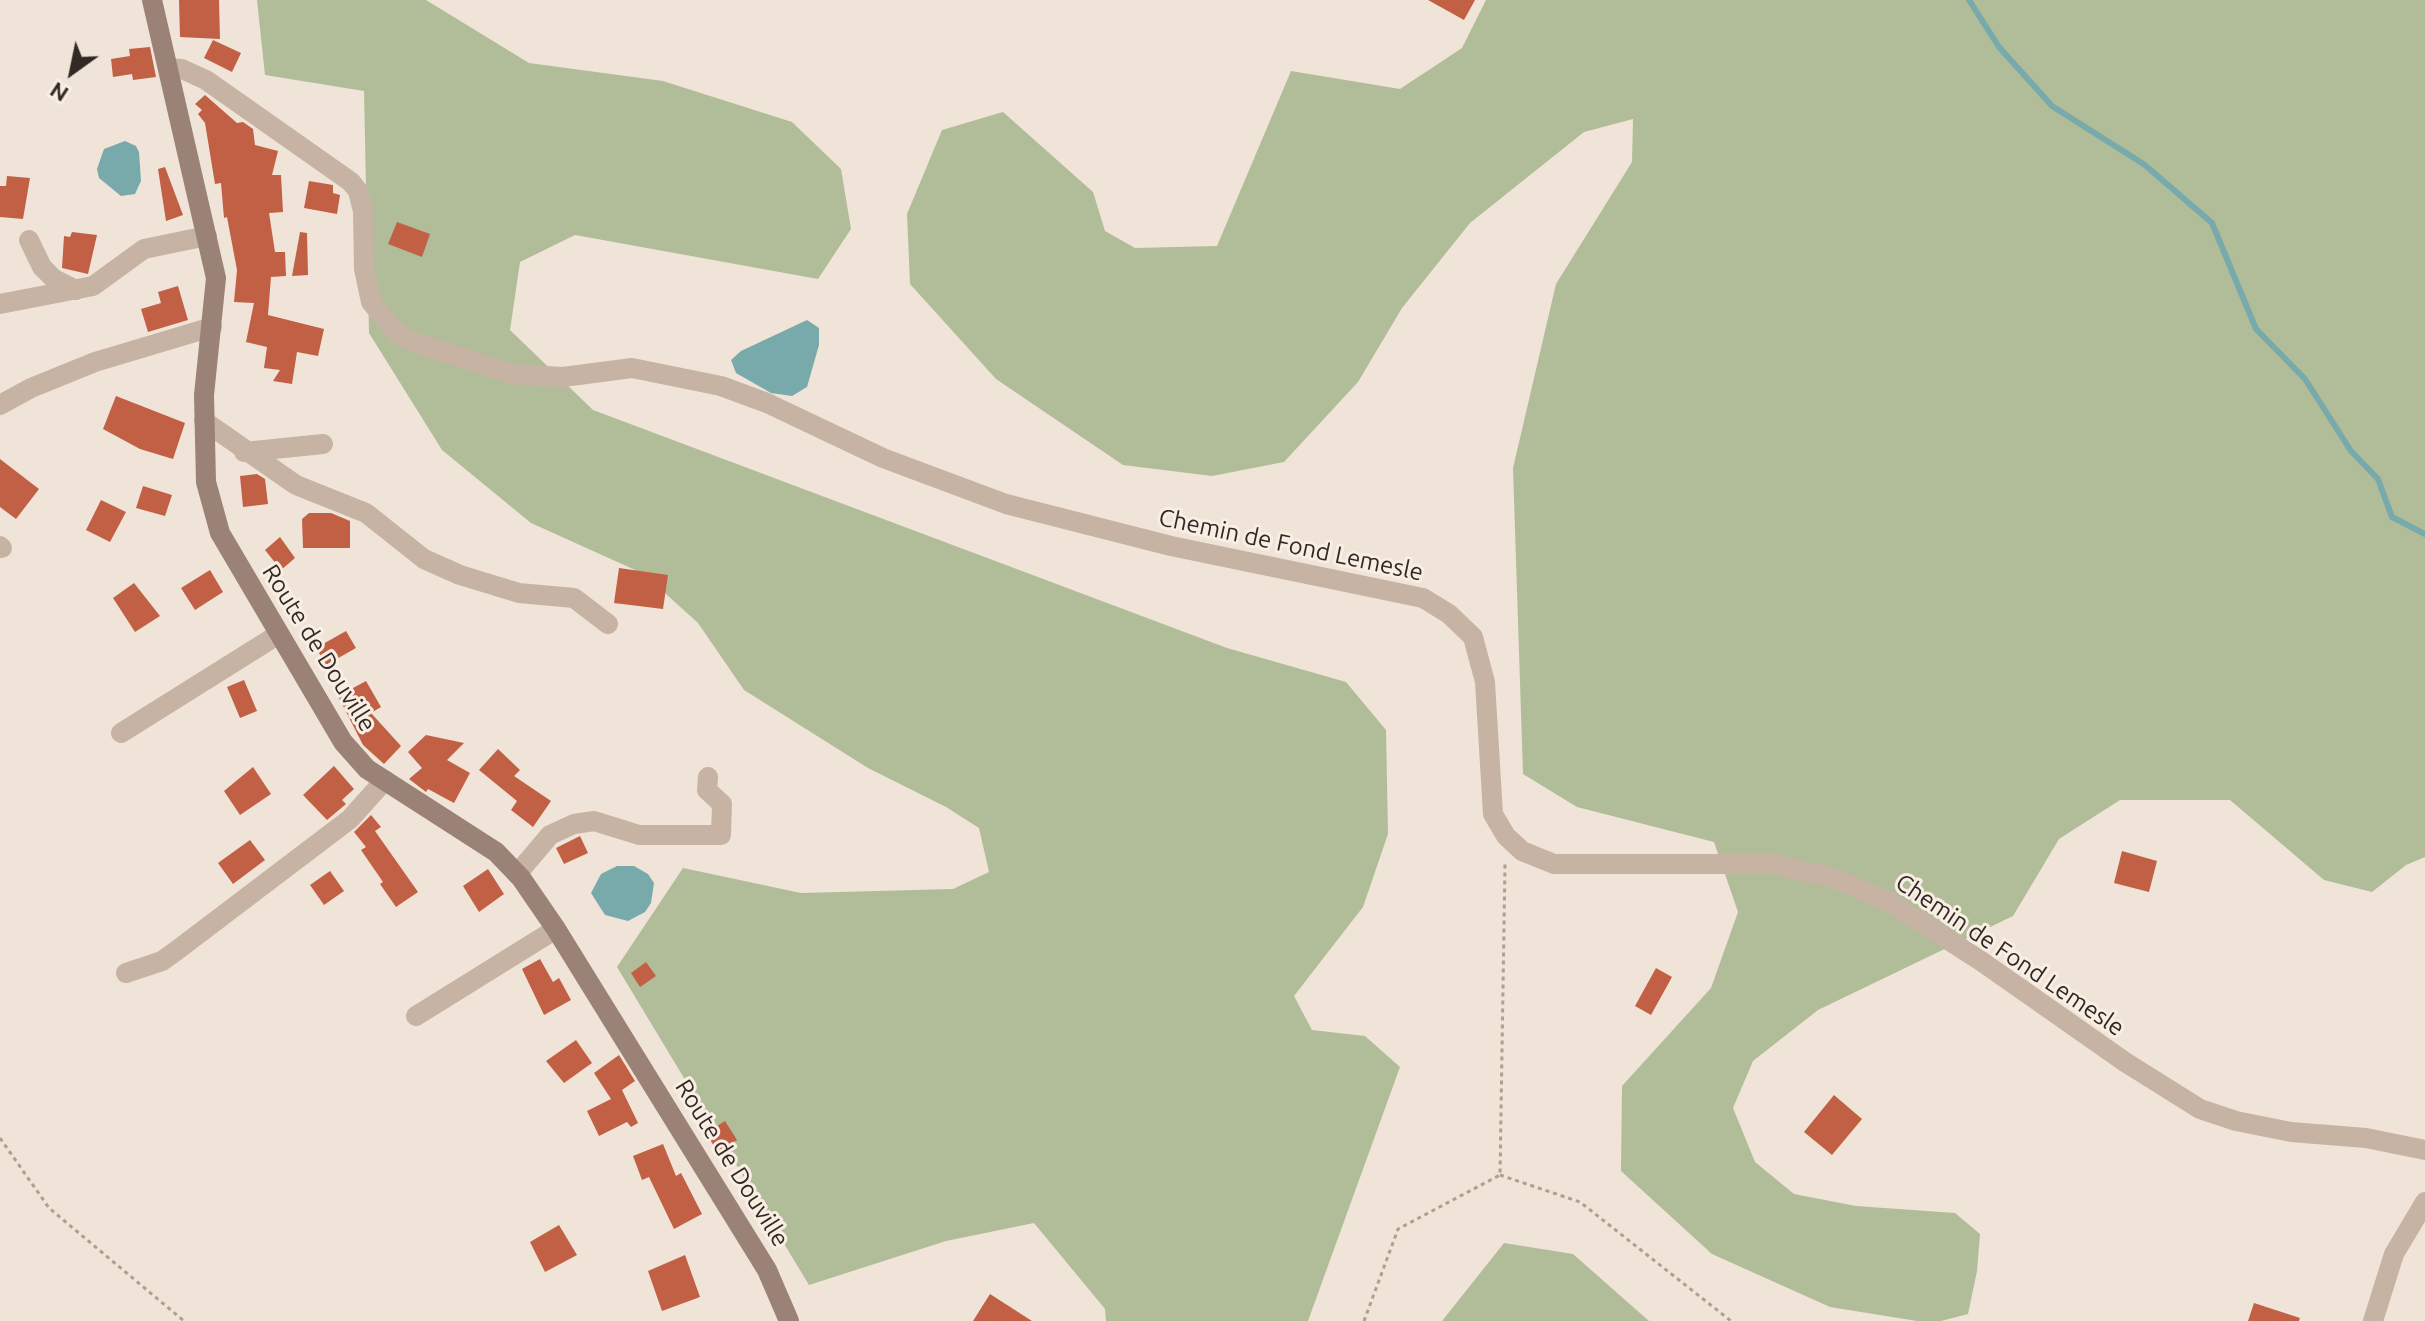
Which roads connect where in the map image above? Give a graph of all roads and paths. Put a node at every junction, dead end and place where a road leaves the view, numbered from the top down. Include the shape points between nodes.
1 (152, 0) edge
2 (168, 68) junction
3 (207, 236) junction
4 (29, 240) dead end
5 (76, 290) junction
6 (0, 304) edge
7 (212, 327) junction
8 (0, 405) edge
9 (204, 421) junction
10 (323, 444) dead end
11 (244, 452) junction
12 (608, 624) dead end
13 (279, 634) junction
14 (121, 733) dead end
15 (708, 777) dead end
16 (385, 780) junction
17 (1506, 836) junction
18 (517, 874) junction
19 (556, 929) junction
20 (126, 973) dead end
21 (416, 1016) dead end
22 (0, 1138) edge
23 (2425, 1150) edge
24 (1500, 1175) junction
25 (2425, 1202) edge
26 (184, 1321) edge
27 (789, 1321) edge
28 (1364, 1321) edge
29 (1731, 1321) edge
30 (2373, 1321) edge

1 - 2 main road, Route de Douville
2 - 3 main road, Route de Douville
2 - 17 street, Chemin de Fond Lemesle via 206,80 351,182 363,211 364,269 371,302 398,334 415,343 512,374 563,377 632,368 721,386 883,458 1006,504 1171,546 1423,598 1473,637 1485,682 1493,814
3 - 5 street via 144,249 108,278
3 - 7 main road, Route de Douville via 216,278
4 - 5 street via 42,267
5 - 6 street
7 - 8 street via 95,362
7 - 9 main road, Route de Douville
9 - 11 street
9 - 13 main road, Route de Douville via 206,482 220,533
10 - 11 street
11 - 12 street via 296,485 366,513 424,559 519,593 574,598
13 - 14 street
13 - 16 main road, Route de Douville via 343,742
15 - 18 street via 707,790 722,804 721,835 639,835 594,821 574,824 550,835
16 - 18 main road, Route de Douville via 496,852
16 - 20 street via 350,819 176,951
17 - 23 street, Chemin de Fond Lemesle via 1522,851 1554,864 1774,864 1833,878 1886,900 2200,1109 2291,1132 2366,1138
17 - 24 path
18 - 19 main road, Route de Douville
19 - 21 street
19 - 27 main road, Route de Douville via 767,1270
22 - 26 path via 49,1208
24 - 28 path via 1398,1229
24 - 29 path via 1580,1202
25 - 30 street via 2394,1254

